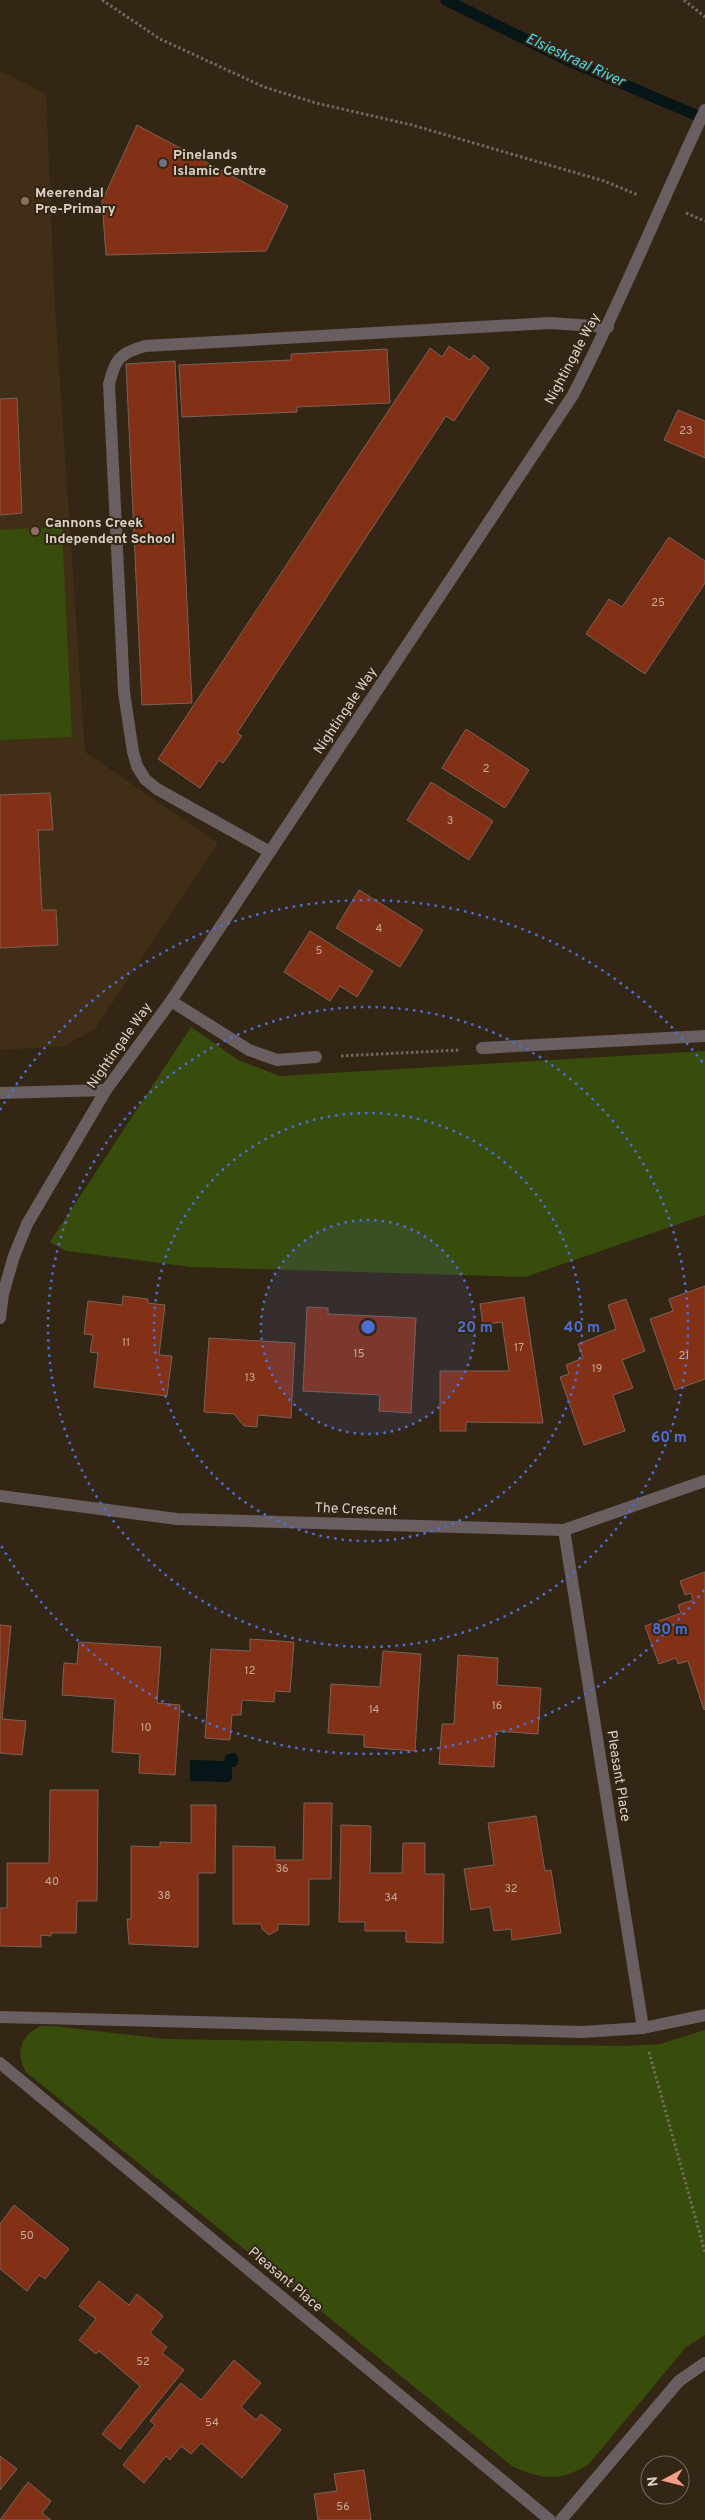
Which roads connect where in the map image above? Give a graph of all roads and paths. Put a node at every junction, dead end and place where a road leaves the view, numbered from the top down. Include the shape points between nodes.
1 (102, 0) edge
2 (684, 0) edge
3 (705, 17) edge
4 (705, 110) edge
5 (661, 203) junction
6 (608, 327) junction
7 (270, 852) junction
8 (171, 1000) junction
9 (705, 1036) edge
10 (482, 1048) joint
11 (316, 1057) joint
12 (106, 1090) junction
13 (0, 1093) edge
14 (1, 1293) edge
15 (0, 1318) edge
16 (705, 1481) edge
17 (0, 1496) edge
18 (564, 1530) junction
19 (705, 2015) edge
20 (0, 2017) edge
21 (642, 2028) junction
22 (0, 2063) edge
23 (705, 2252) edge
24 (705, 2363) edge
25 (550, 2520) edge
26 (561, 2520) edge

1 - 5 path via 160,39 264,87 316,103 412,125 604,181
2 - 3 path
4 - 5 street, Nightingale Way
5 - 6 street, Nightingale Way
6 - 7 street, Nightingale Way via 573,395
6 - 7 street via 550,323 145,346 126,351 113,366 109,384 121,650 132,752 145,779 157,789
7 - 8 street, Nightingale Way
8 - 11 street via 249,1050 277,1060
8 - 12 street, Nightingale Way
9 - 10 street
10 - 11 path
12 - 13 street
12 - 14 street, Nightingale Way via 27,1224
14 - 15 street, Nightingale Way
16 - 18 street, The Crescent
17 - 18 street, The Crescent via 177,1519
18 - 21 street, Pleasant Place
19 - 21 street
20 - 21 street via 582,2032
21 - 23 path
22 - 25 street, Pleasant Place
24 - 26 street via 679,2381

